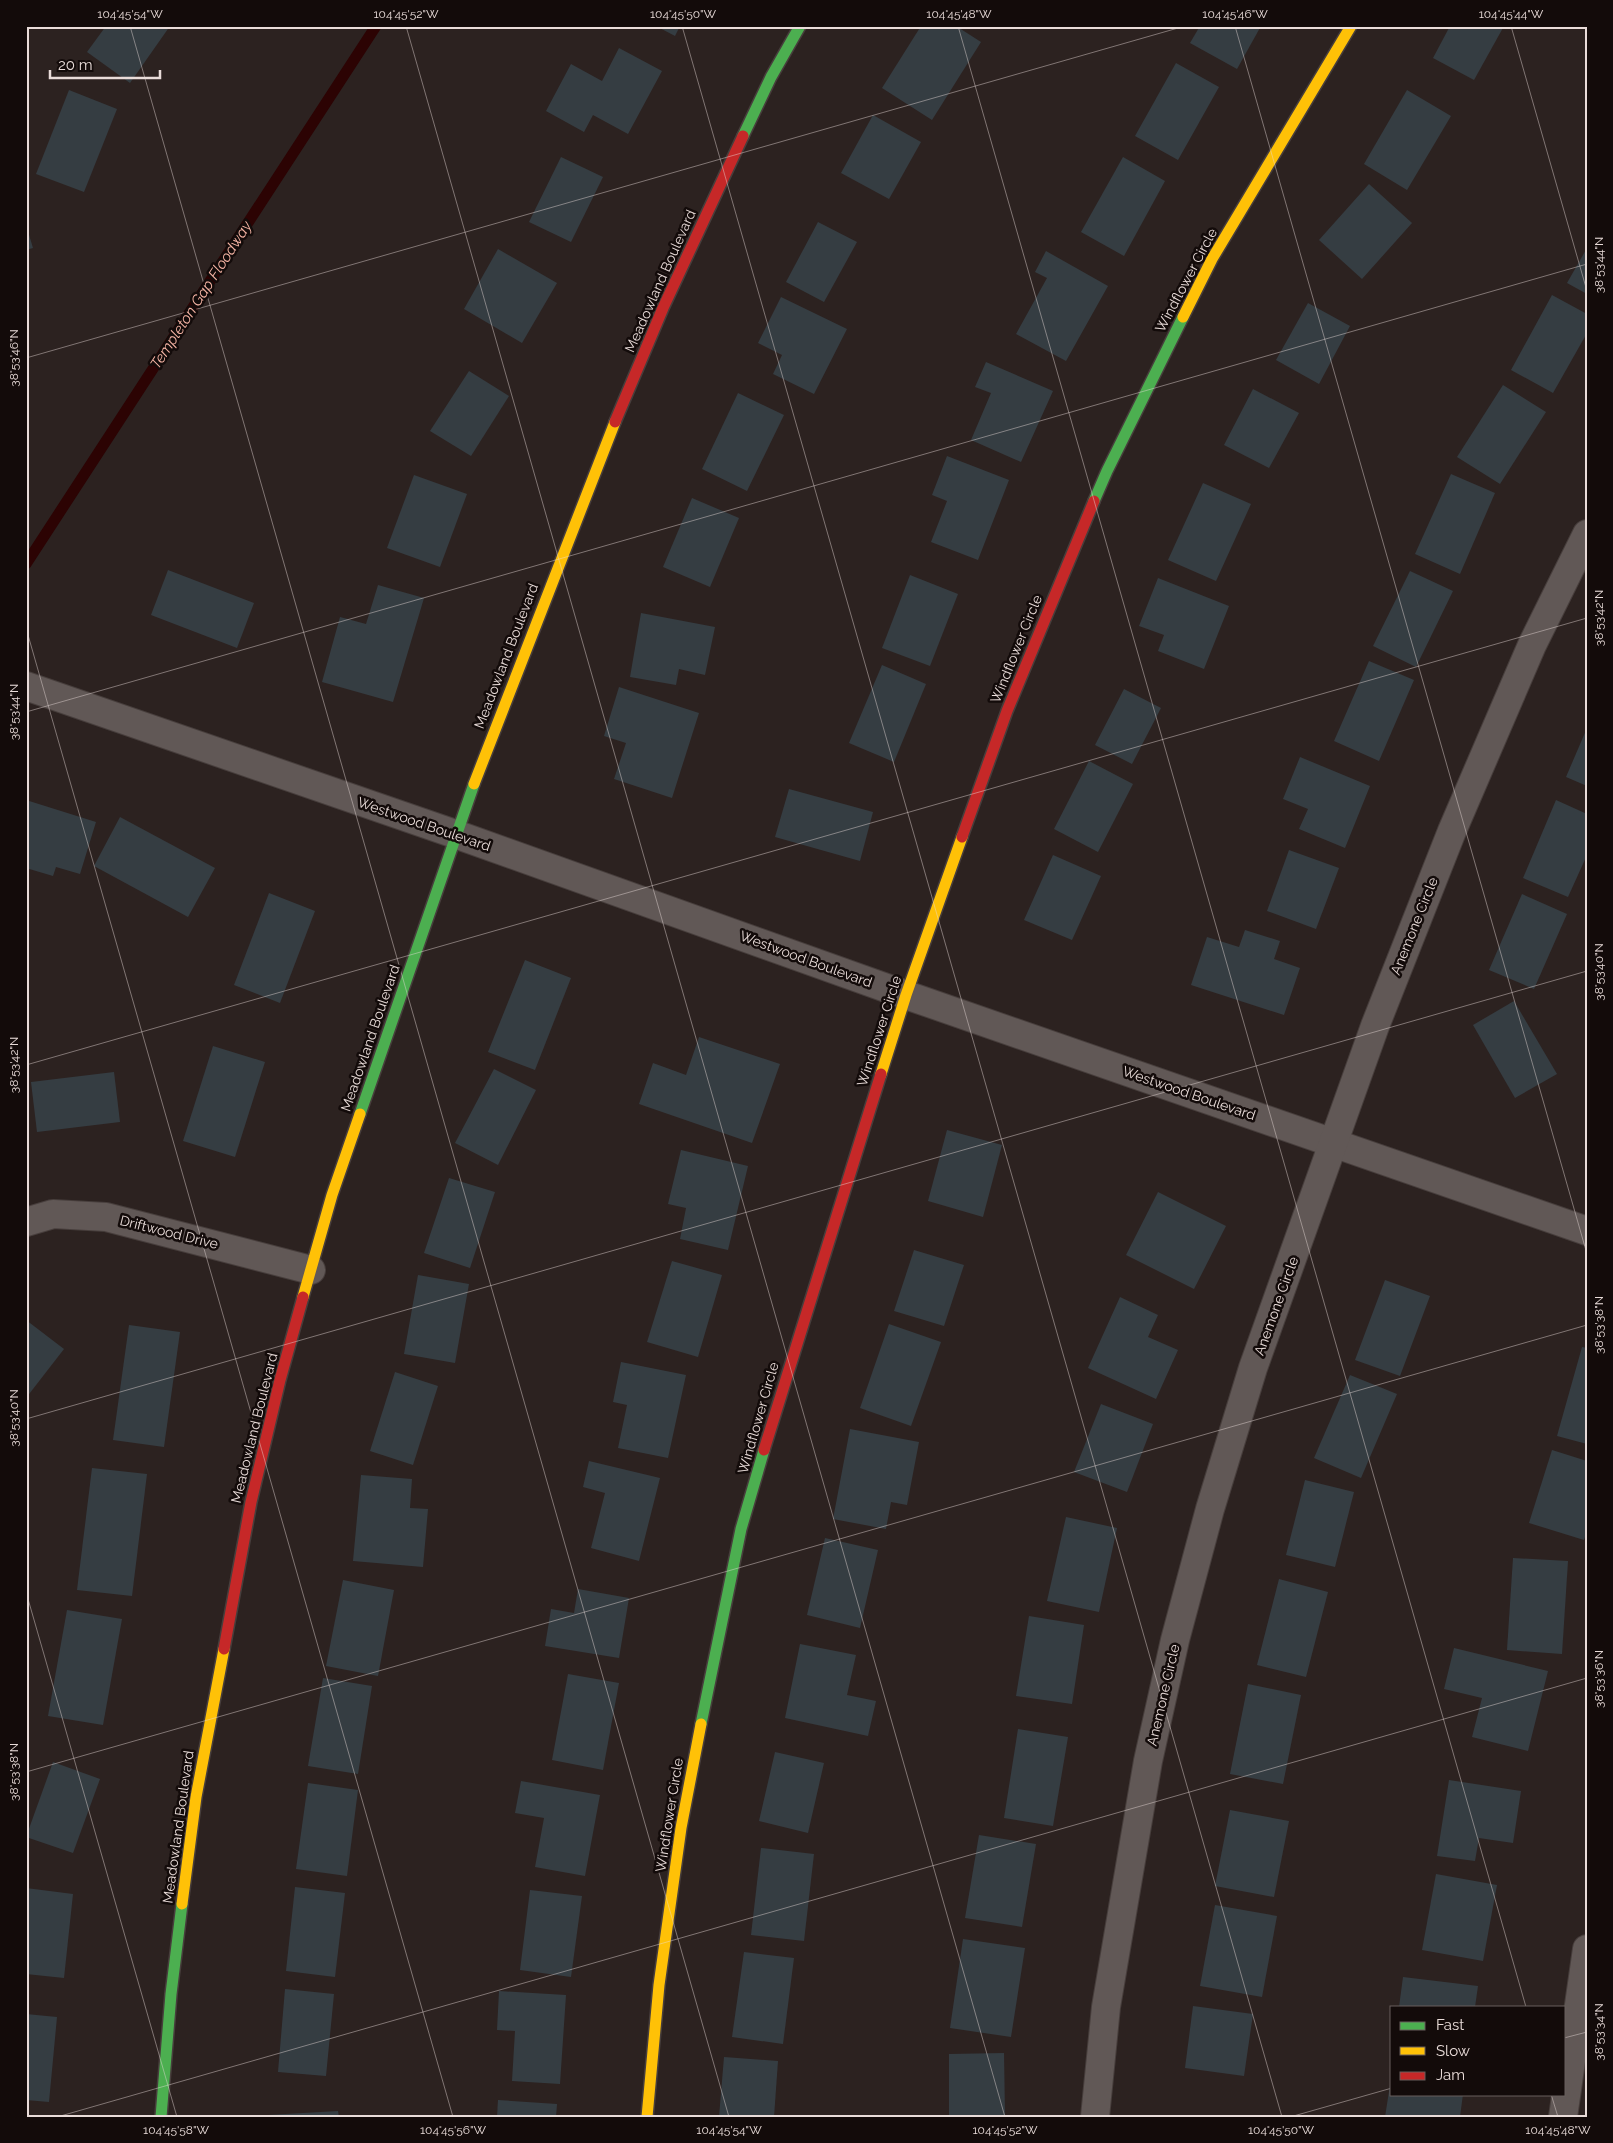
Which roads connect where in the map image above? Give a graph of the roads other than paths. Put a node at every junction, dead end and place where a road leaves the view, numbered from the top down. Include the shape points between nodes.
1 (800, 26) edge
2 (1352, 26) edge
3 (1587, 534) edge
4 (26, 686) edge
5 (455, 834) junction
6 (906, 995) junction
7 (1334, 1143) junction
8 (26, 1222) edge
9 (1587, 1231) edge
10 (311, 1270) junction
11 (1587, 1949) edge
12 (161, 2117) edge
13 (647, 2117) edge
14 (1095, 2117) edge
15 (1563, 2117) edge

1 - 5 street, Meadowland Boulevard via 771,77 663,308 605,444
2 - 6 street, Windflower Circle via 1212,260 1107,471 1007,711
3 - 7 street, Anemone Circle via 1532,645 1452,831 1374,1026
4 - 5 street, Westwood Boulevard
5 - 6 street, Westwood Boulevard
5 - 10 street, Meadowland Boulevard via 332,1195
6 - 7 street, Westwood Boulevard
6 - 13 street, Windflower Circle via 741,1529 681,1828 658,1985
7 - 9 street, Westwood Boulevard
7 - 14 street, Anemone Circle via 1253,1368 1175,1640 1148,1761 1106,2007
8 - 10 street, Driftwood Drive via 53,1214 106,1217
10 - 12 street, Meadowland Boulevard via 251,1502 196,1797
11 - 15 street

